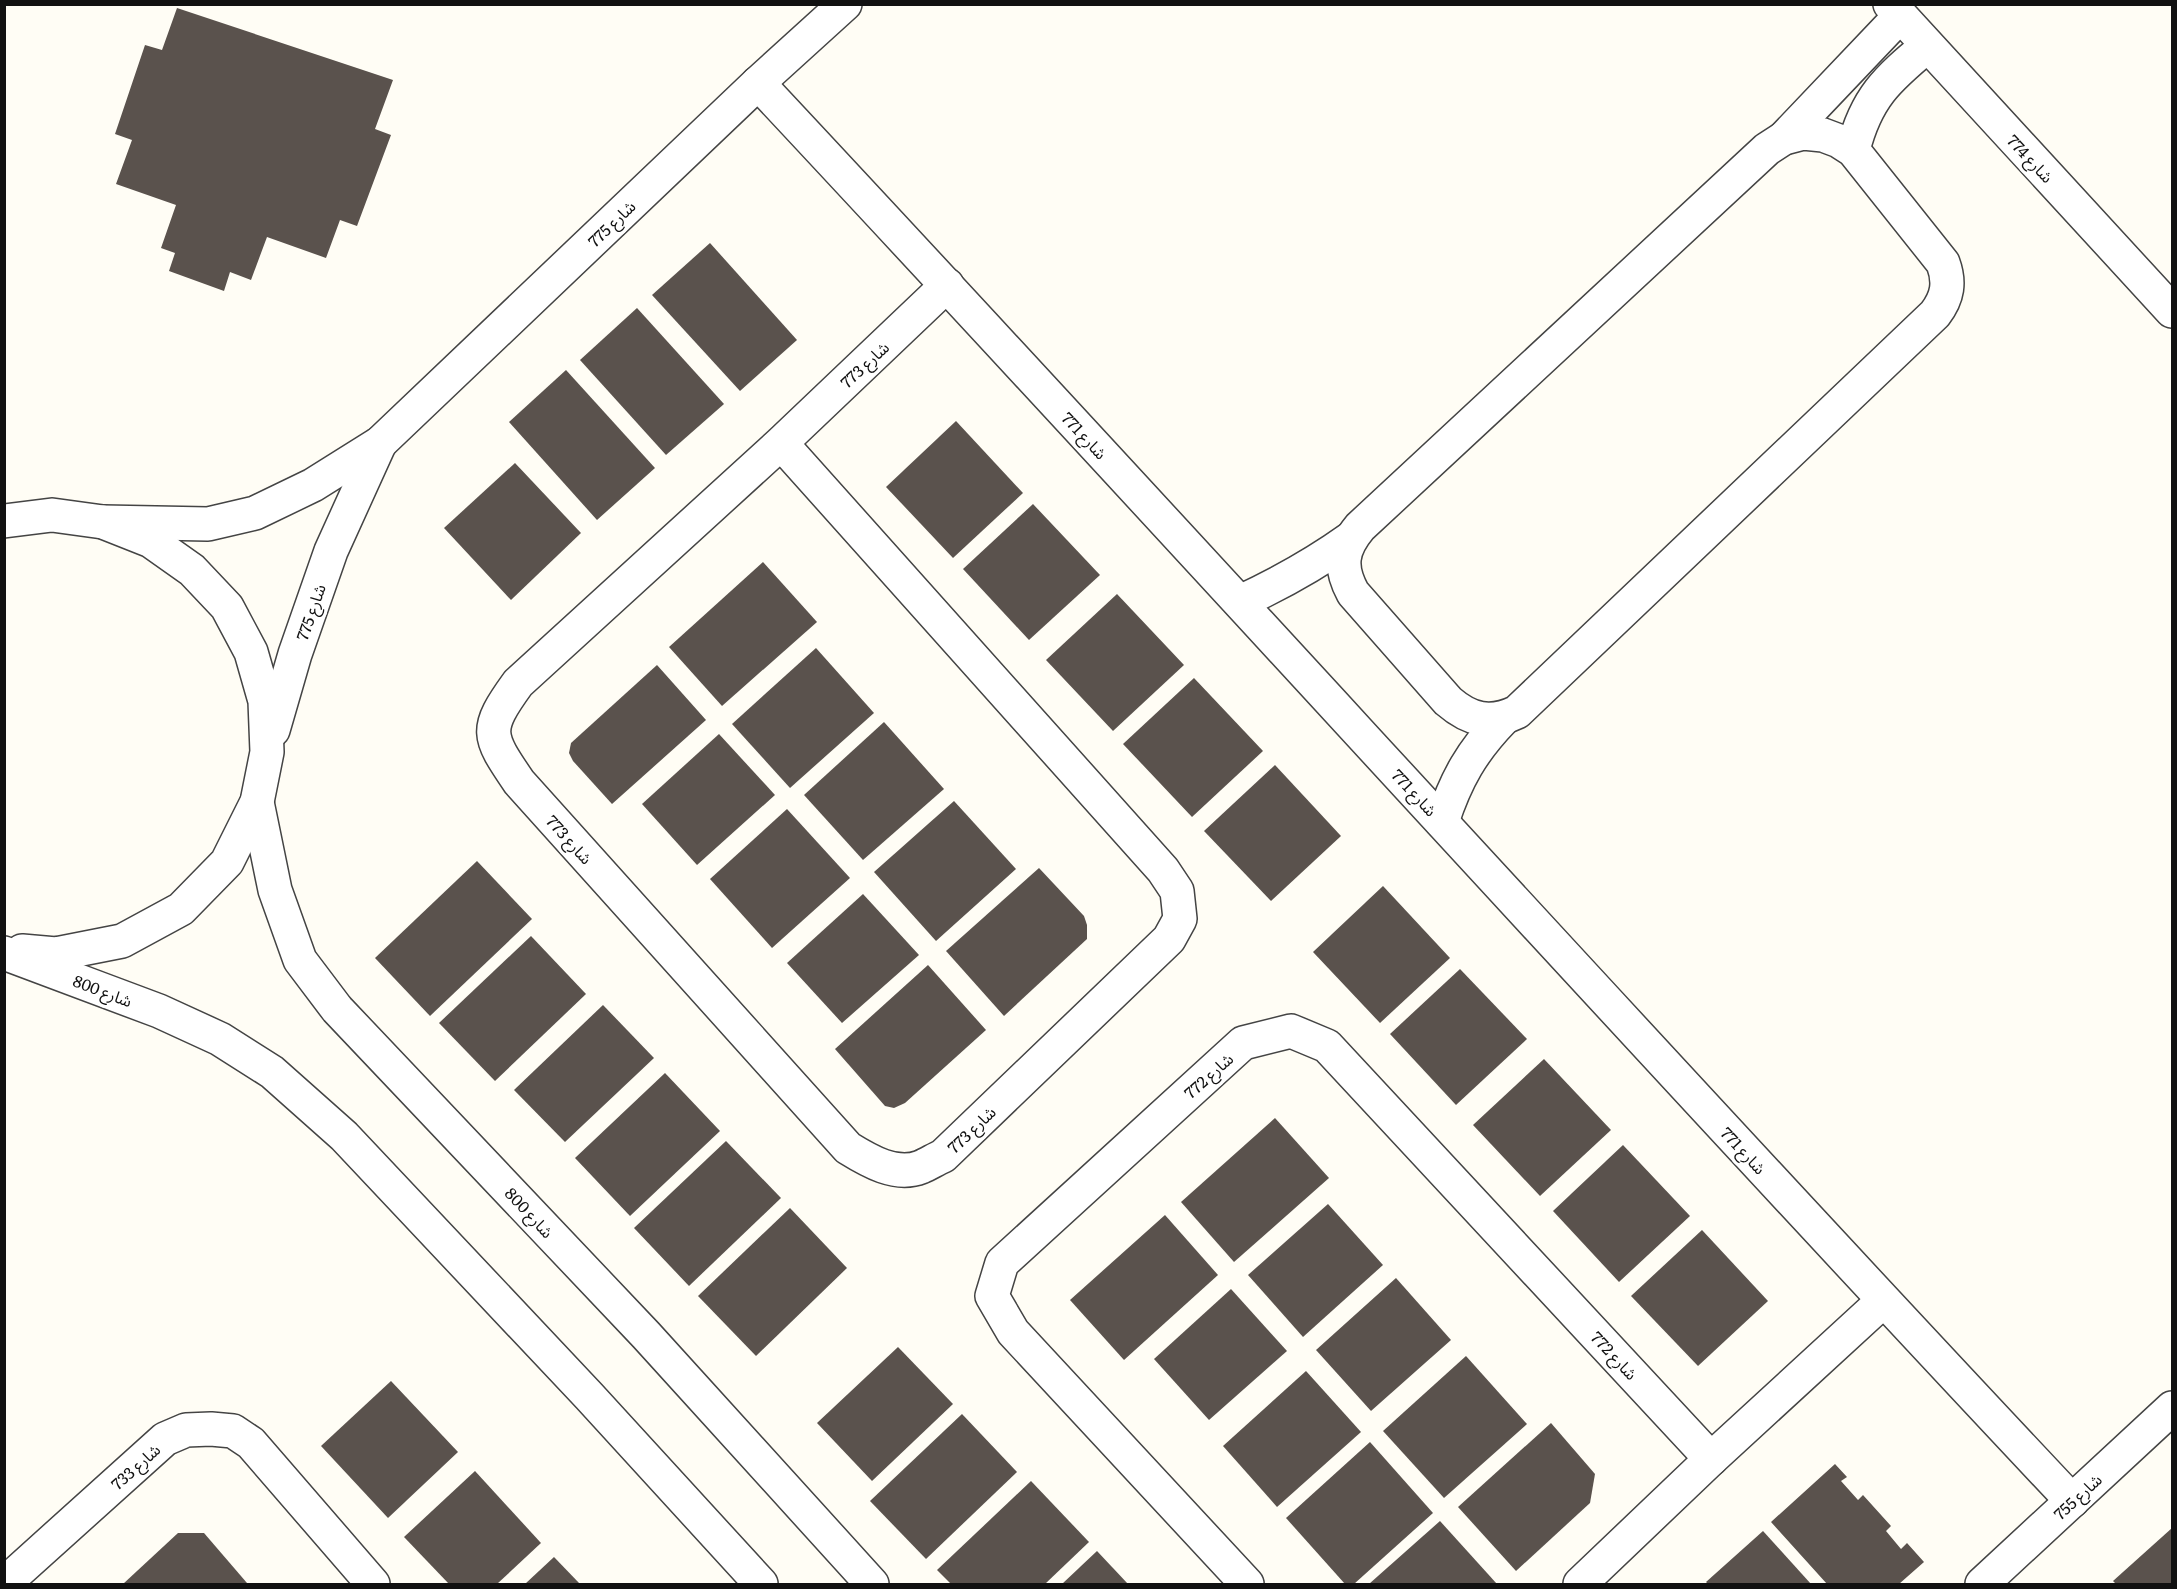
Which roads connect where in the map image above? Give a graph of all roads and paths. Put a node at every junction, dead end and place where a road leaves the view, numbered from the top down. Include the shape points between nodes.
1 (845, 4) edge
2 (1895, 10) edge
3 (1927, 46) junction
4 (758, 83) junction
5 (1784, 138) junction
6 (1853, 150) junction
7 (947, 285) junction
8 (2172, 311) edge
9 (781, 442) junction
10 (380, 443) junction
11 (4, 503) edge
12 (52, 515) junction
13 (4, 521) edge
14 (103, 522) junction
15 (1350, 539) junction
16 (1240, 602) junction
17 (1503, 719) junction
18 (267, 752) junction
19 (257, 802) junction
20 (1442, 822) junction
21 (4, 951) edge
22 (1883, 1301) junction
23 (2172, 1408) edge
24 (1711, 1459) junction
25 (2072, 1501) junction
26 (4, 1584) edge
27 (373, 1584) edge
28 (761, 1584) edge
29 (872, 1584) edge
30 (1247, 1584) edge
31 (1580, 1584) edge
32 (1982, 1584) edge

1 - 4 street, شارع 775
2 - 3 street, شارع 774
2 - 5 street
3 - 6 street via 1883,85 1858,127
3 - 8 street, شارع 774
4 - 7 street, شارع 771
4 - 10 street, شارع 775
5 - 6 street via 1803,133 1823,135
5 - 15 street via 1767,149
6 - 17 street via 1943,263 1948,284 1942,305 1517,712
7 - 9 street, شارع 773
7 - 16 street, شارع 771
9 - 9 street, شارع 773 via 518,683 498,711 492,734 519,782 848,1148 892,1170 919,1168 943,1156 1168,939 1180,919 1177,891 1163,870
10 - 14 street, شارع 775 via 314,485 255,513 208,524
10 - 18 street, شارع 775 via 331,551 295,654
11 - 12 street
12 - 13 street
12 - 14 street
14 - 18 street via 151,541 192,570 227,607 251,652 265,701
15 - 16 street via 1315,564
15 - 17 street via 1343,568 1353,593 1448,701 1472,717
16 - 20 street, شارع 771
17 - 20 street via 1476,749 1459,776
18 - 19 street
19 - 21 street via 227,862 181,909 122,941 56,954
19 - 29 street, شارع 800 via 275,890 300,960 337,1009 646,1335
20 - 22 street, شارع 771
21 - 28 street, شارع 800 via 159,1011 220,1039 272,1072 344,1136
22 - 24 street
22 - 25 street, شارع 771
23 - 25 street, شارع 755
24 - 30 street, شارع 772 via 1327,1046 1291,1031 1243,1043 1002,1263 992,1296 1013,1332
24 - 31 street
25 - 32 street, شارع 755
26 - 27 street, شارع 733 via 165,1439 186,1430 211,1429 233,1431 251,1443

